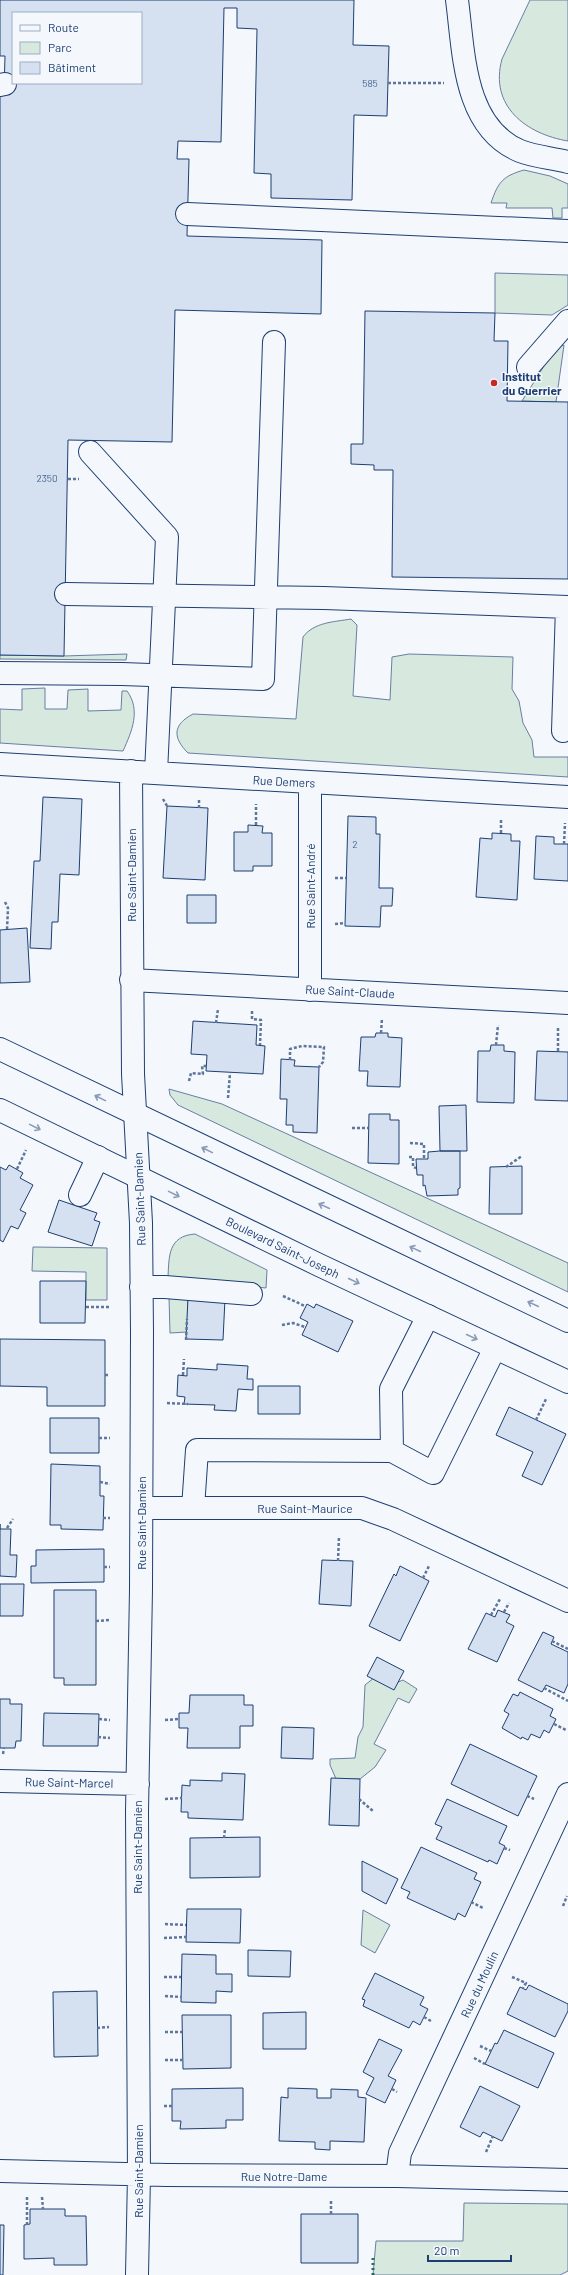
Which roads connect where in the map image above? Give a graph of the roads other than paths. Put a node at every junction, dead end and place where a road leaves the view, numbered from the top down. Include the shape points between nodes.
1 (458, 0) edge
2 (568, 162) edge
3 (187, 214) dead end
4 (568, 231) edge
5 (568, 321) edge
6 (274, 342) dead end
7 (528, 367) dead end
8 (90, 452) dead end
9 (66, 594) dead end
10 (166, 594) junction
11 (267, 597) junction
12 (567, 607) edge
13 (0, 673) edge
14 (161, 676) junction
15 (563, 731) dead end
16 (0, 764) edge
17 (131, 771) junction
18 (156, 773) junction
19 (310, 782) junction
20 (568, 797) edge
21 (131, 980) junction
22 (310, 990) junction
23 (568, 1002) edge
24 (0, 1049) edge
25 (0, 1110) edge
26 (135, 1115) junction
27 (98, 1158) junction
28 (139, 1177) junction
29 (80, 1195) dead end
30 (142, 1287) junction
31 (251, 1294) dead end
32 (428, 1316) junction
33 (568, 1321) edge
34 (495, 1348) junction
35 (568, 1382) edge
36 (392, 1451) junction
37 (142, 1508) junction
38 (193, 1508) junction
39 (568, 1601) edge
40 (0, 1781) edge
41 (138, 1784) junction
42 (568, 1794) edge
43 (0, 2171) edge
44 (139, 2175) junction
45 (396, 2176) junction
46 (568, 2180) edge
47 (137, 2275) edge

1 - 2 street via 469,83 477,108 486,124 500,138 520,151
3 - 4 street
5 - 7 street
6 - 11 street
8 - 10 street via 168,537
9 - 10 street
10 - 11 street
10 - 14 street
11 - 12 street
11 - 14 street via 263,679
12 - 15 street
13 - 14 street
14 - 18 street
16 - 17 street, Rue Demers
17 - 18 street, Rue Demers
17 - 21 street, Rue Saint-Damien
18 - 19 street, Rue Demers
19 - 20 street, Rue Demers
19 - 22 street, Rue Saint-André
21 - 22 street, Rue Saint-Claude
21 - 26 street, Rue Saint-Damien
22 - 23 street, Rue Saint-Claude
26 -> 24 street
25 -> 27 street, Boulevard Saint-Joseph
26 - 28 street, Rue Saint-Damien
33 -> 26 street
27 - 28 street, Boulevard Saint-Joseph
27 - 29 street
28 - 30 street, Rue Saint-Damien
28 -> 32 street, Boulevard Saint-Joseph
30 - 31 street
30 - 37 street, Rue Saint-Damien
32 -> 34 street, Boulevard Saint-Joseph
32 - 36 street via 391,1389
34 - 35 street, Boulevard Saint-Joseph
34 - 36 street via 433,1473
36 - 38 street via 197,1450
37 - 38 street, Rue Saint-Maurice
37 - 41 street, Rue Saint-Damien
38 - 39 street, Rue Saint-Maurice via 362,1508 393,1519
40 - 41 street, Rue Saint-Marcel
41 - 44 street, Rue Saint-Damien
42 - 45 street, Rue du Moulin via 400,2153
43 - 44 street, Rue Notre-Dame
44 - 45 street, Rue Notre-Dame
44 - 47 street, Rue Saint-Damien
45 - 46 street, Rue Notre-Dame

